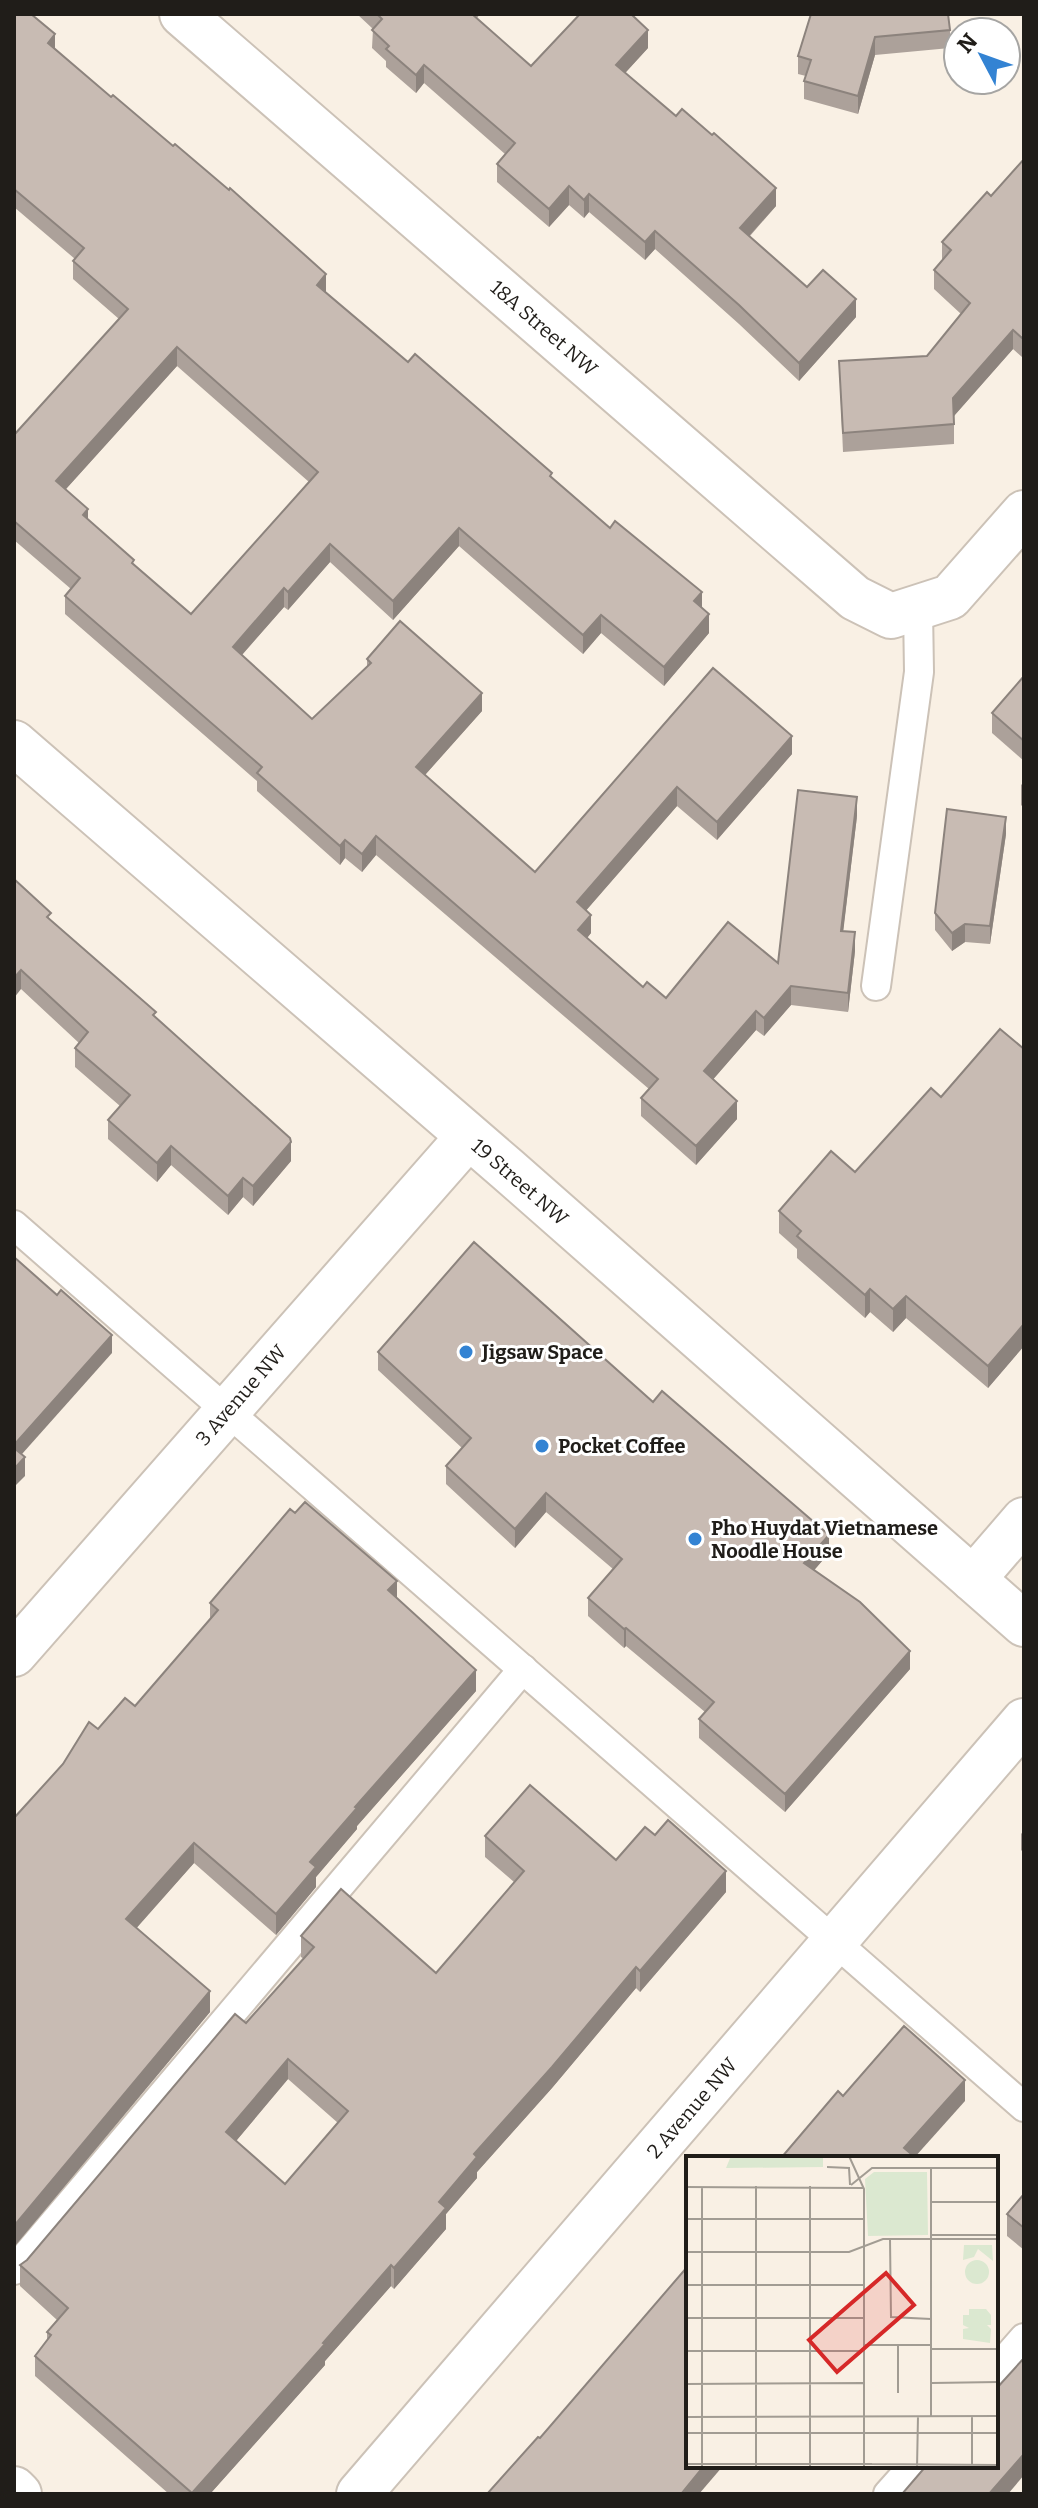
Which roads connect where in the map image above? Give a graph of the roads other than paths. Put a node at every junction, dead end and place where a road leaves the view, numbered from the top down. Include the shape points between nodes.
1 (182, 14) edge
2 (1024, 513) edge
3 (918, 609) junction
4 (14, 743) edge
5 (876, 986) dead end
6 (468, 1137) junction
7 (14, 1225) edge
8 (227, 1411) junction
9 (1024, 1520) edge
10 (973, 1579) junction
11 (1024, 1624) edge
12 (14, 1654) edge
13 (523, 1669) junction
14 (1024, 1721) edge
15 (835, 1941) junction
16 (1024, 2107) edge
17 (14, 2270) edge
18 (1024, 2338) edge
19 (998, 2368) edge
20 (911, 2468) edge
21 (14, 2489) edge
22 (19, 2494) edge
23 (359, 2494) edge
24 (888, 2494) edge

1 - 3 street, 18A Street NW via 855,598 891,616
2 - 3 street via 950,597
3 - 5 lane via 919,672
4 - 6 street, 19 Street NW
6 - 8 street, 3 Avenue NW
6 - 10 street, 19 Street NW
7 - 8 lane
8 - 12 street, 3 Avenue NW
8 - 13 lane
9 - 10 street
10 - 11 street, 19 Street NW
13 - 15 lane
13 - 17 lane
14 - 15 street, 2 Avenue NW
15 - 16 lane
15 - 23 street, 2 Avenue NW
18 - 19 lane
20 - 24 lane
21 - 22 street

